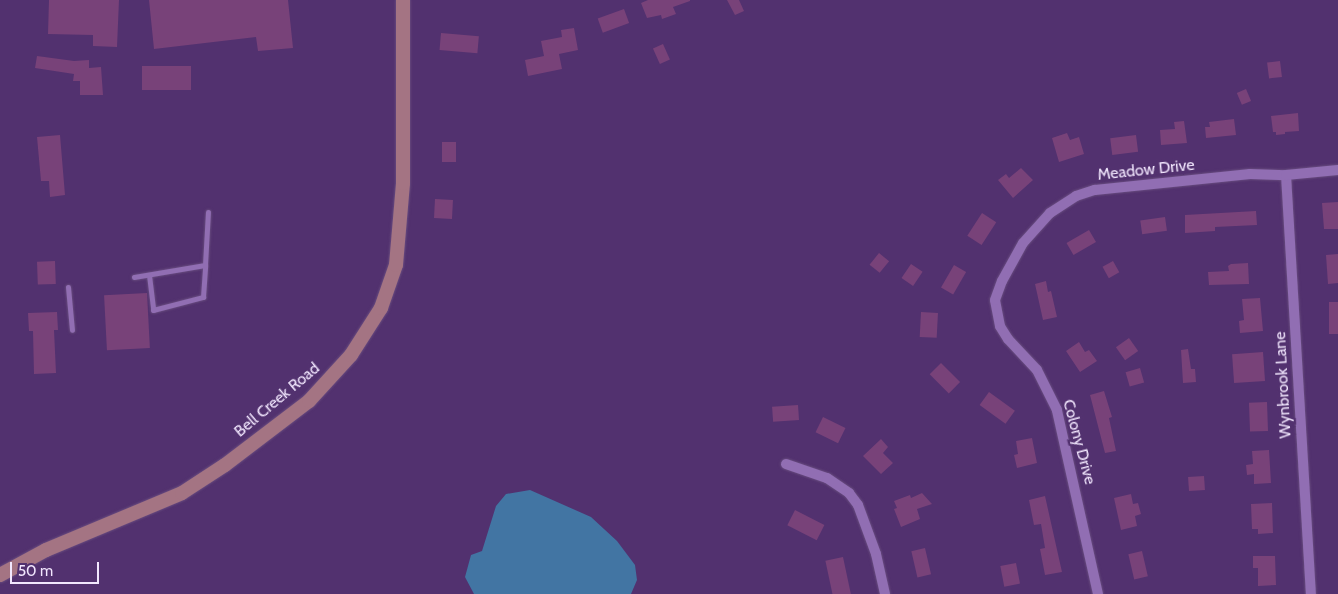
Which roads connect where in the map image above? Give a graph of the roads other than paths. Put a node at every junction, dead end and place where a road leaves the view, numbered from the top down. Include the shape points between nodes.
1 (403, 0) edge
2 (1338, 170) edge
3 (1286, 175) junction
4 (208, 212) dead end
5 (205, 265) junction
6 (149, 275) junction
7 (134, 277) dead end
8 (68, 287) dead end
9 (996, 313) joint
10 (72, 330) dead end
11 (786, 464) dead end
12 (0, 575) edge
13 (885, 594) edge
14 (1098, 594) edge
15 (1310, 594) edge

1 - 12 street, Bell Creek Road via 402,183 398,250 390,287 356,349 309,401 189,488 46,550
2 - 3 street, Meadow Drive
3 - 9 street, Meadow Drive via 1250,174 1115,187 1076,196 1050,213 1023,244 997,293
3 - 15 street, Wynbrook Lane
4 - 5 lane
5 - 6 lane
5 - 6 lane via 204,297 153,310
6 - 7 lane
8 - 10 lane
9 - 14 street, Colony Drive via 1008,339 1037,370 1057,410
11 - 13 street via 827,478 849,493 858,505 876,554

